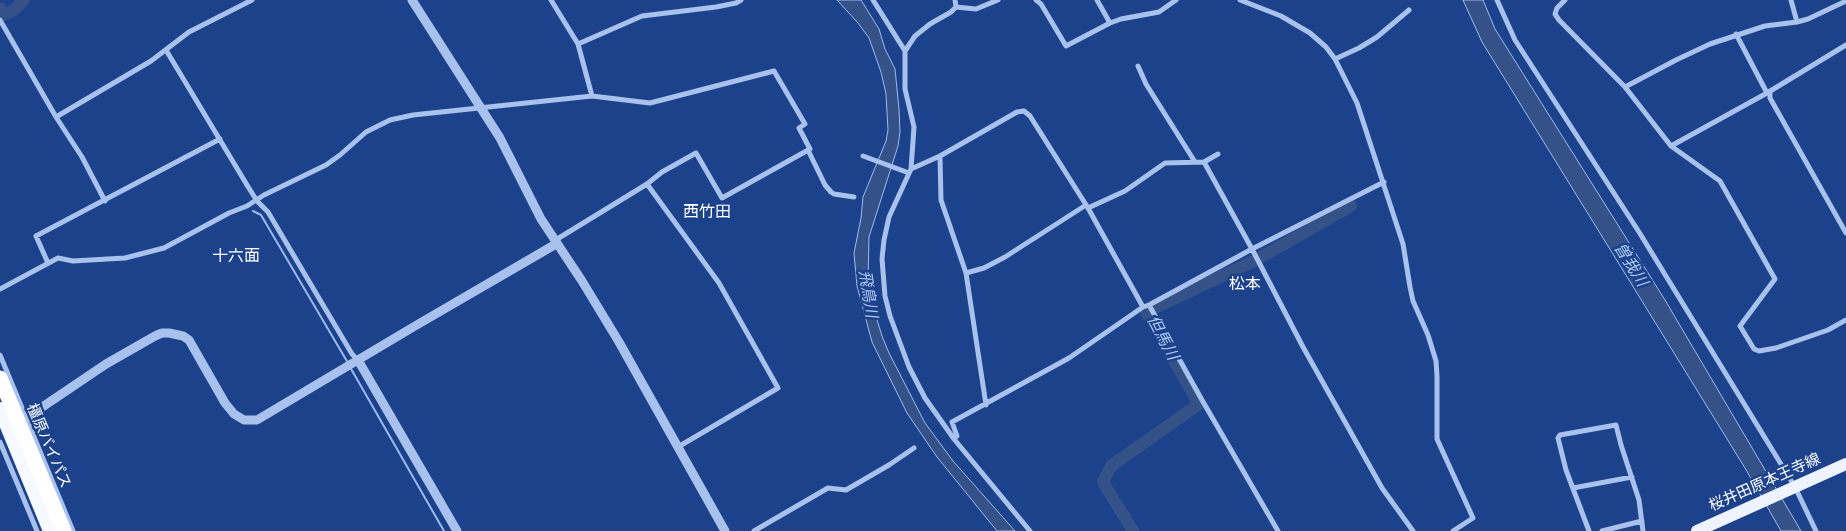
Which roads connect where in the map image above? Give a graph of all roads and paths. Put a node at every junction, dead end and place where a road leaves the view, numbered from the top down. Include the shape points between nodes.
1 (252, 0) edge
2 (412, 0) edge
3 (551, 0) edge
4 (720, 0) edge
5 (741, 0) edge
6 (873, 0) edge
7 (955, 0) edge
8 (998, 0) edge
9 (1036, 0) edge
10 (1097, 0) edge
11 (1176, 0) edge
12 (1240, 0) edge
13 (1497, 0) edge
14 (1565, 0) edge
15 (1791, 0) edge
16 (1846, 1) edge
17 (723, 6) junction
18 (956, 7) junction
19 (1409, 10) dead end
20 (0, 20) edge
21 (1797, 22) junction
22 (1110, 23) junction
23 (1736, 34) junction
24 (578, 44) junction
25 (1846, 45) edge
26 (166, 50) junction
27 (905, 51) junction
28 (1335, 59) junction
29 (1138, 66) dead end
30 (1625, 88) junction
31 (1769, 92) junction
32 (592, 96) junction
33 (481, 107) junction
34 (56, 117) junction
35 (220, 139) junction
36 (1671, 146) junction
37 (808, 150) junction
38 (1218, 154) dead end
39 (940, 156) junction
40 (865, 157) dead end
41 (1195, 162) junction
42 (1204, 162) junction
43 (910, 171) junction
44 (1384, 182) junction
45 (647, 184) junction
46 (854, 196) dead end
47 (257, 200) junction
48 (104, 201) junction
49 (1087, 207) junction
50 (1846, 233) edge
51 (555, 242) junction
52 (1252, 249) junction
53 (48, 263) junction
54 (966, 273) junction
55 (0, 289) edge
56 (1146, 306) junction
57 (1846, 320) edge
58 (0, 355) edge
59 (356, 361) junction
60 (0, 373) edge
61 (0, 378) edge
62 (0, 403) edge
63 (986, 405) junction
64 (0, 409) edge
65 (26, 418) junction
66 (954, 439) junction
67 (0, 442) edge
68 (678, 447) junction
69 (914, 448) dead end
70 (36, 450) junction
71 (1846, 464) edge
72 (1632, 477) junction
73 (1794, 487) junction
74 (1573, 488) junction
75 (1642, 521) junction
76 (38, 531) edge
77 (51, 531) edge
78 (65, 531) edge
79 (73, 531) edge
80 (457, 531) edge
81 (725, 531) edge
82 (754, 531) edge
83 (1030, 531) edge
84 (1278, 531) edge
85 (1413, 531) edge
86 (1453, 531) edge
87 (1589, 531) edge
88 (1602, 531) edge
89 (1642, 531) edge
90 (1697, 531) edge
91 (1816, 531) edge

1 - 26 street via 189,32
2 - 33 street
3 - 24 street
4 - 17 street
5 - 17 street
6 - 27 street
7 - 18 street
8 - 18 street via 976,9
9 - 22 street via 1066,46
10 - 22 street
11 - 22 street via 1159,12
12 - 28 street via 1280,16 1310,33
13 - 73 street via 1515,40 1640,232
14 - 30 street via 1555,14 1559,20
15 - 21 street
16 - 21 street
17 - 24 street via 642,16
18 - 27 street via 915,36
19 - 28 street via 1359,48
20 - 34 street
21 - 23 street
23 - 30 street via 1694,51
23 - 31 street
24 - 32 street
25 - 31 street
26 - 34 street
26 - 35 street
27 - 43 street via 905,89 914,127
28 - 44 street via 1357,103
29 - 41 street
30 - 36 street
31 - 36 street
31 - 50 street
32 - 33 street
32 - 37 street via 650,103 774,71 804,124 799,128
33 - 47 street via 390,120 366,132 326,165
33 - 51 street
34 - 48 street via 82,157
35 - 47 street
35 - 48 street
36 - 57 street via 1720,181 1775,278 1740,326 1754,349 1776,348 1828,330
37 - 45 street via 722,198 696,153
37 - 46 street via 831,192
38 - 42 street
39 - 43 street
39 - 49 street via 1024,111
39 - 54 street via 941,200
40 - 43 street
41 - 42 street
41 - 49 street via 1165,163 1125,191
42 - 52 street
43 - 66 street via 889,218 884,240 885,296 909,367 925,398
44 - 52 street
44 - 86 street via 1403,244 1414,301 1436,361 1437,439 1473,518
45 - 51 street
45 - 68 street via 719,283 778,388
47 - 53 street via 151,252 125,258 58,258
47 - 59 street via 268,212
48 - 53 street via 36,236
49 - 54 street via 1005,257
49 - 56 street
51 - 59 street
51 - 68 street via 592,296
52 - 56 street
52 - 85 street via 1382,488
53 - 55 street
54 - 63 street
56 - 63 street via 1069,358
56 - 84 street
58 - 65 street
59 - 65 street via 263,418 244,420 229,409 189,340 176,334 162,333 106,364
59 - 80 street
60 - 70 highway, 橿原バイパス
61 - 78 highway
62 - 77 highway
63 - 66 street via 952,422 957,436
64 - 77 highway, 橿原バイパス
65 - 70 street
66 - 83 street
67 - 76 street
68 - 81 street
69 - 82 street via 846,490 828,488
70 - 78 highway, 橿原バイパス
70 - 79 street
71 - 73 main road, 桜井田原本王寺線
72 - 74 street
72 - 74 street via 1616,425 1560,435 1558,438
72 - 75 street
73 - 90 main road, 桜井田原本王寺線
73 - 91 street
74 - 87 street
75 - 88 street
75 - 89 street

